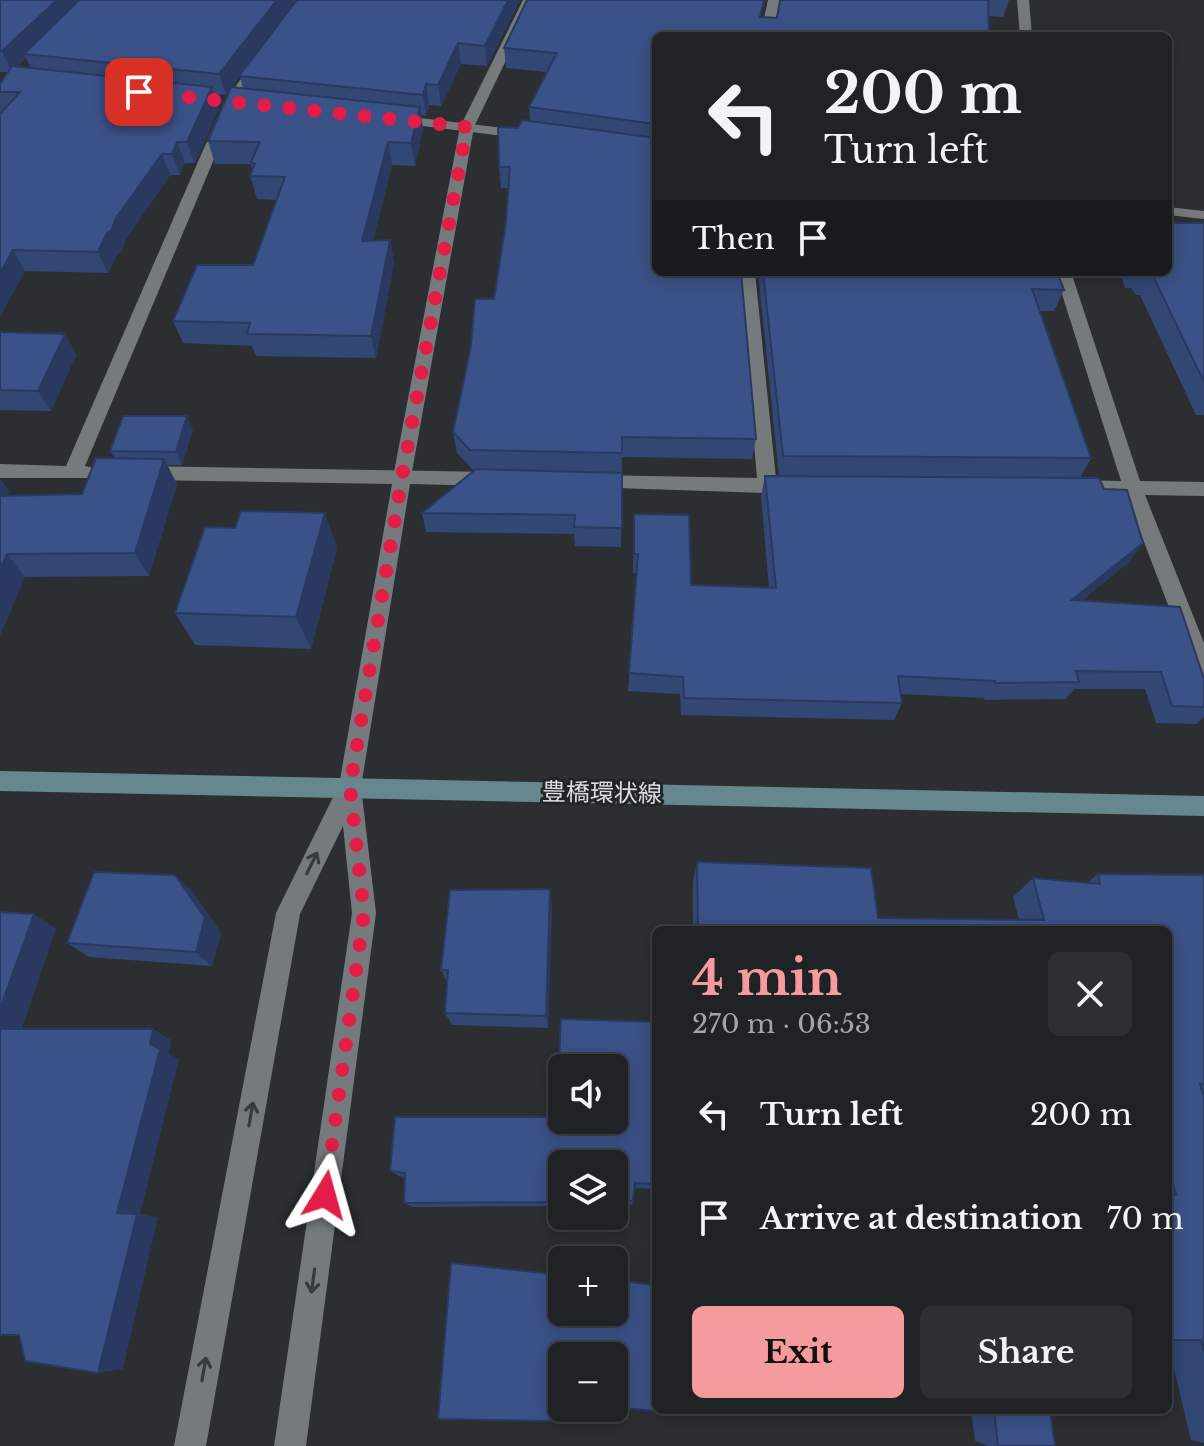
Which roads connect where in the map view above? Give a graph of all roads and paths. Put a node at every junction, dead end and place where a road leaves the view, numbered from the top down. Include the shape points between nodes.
1 (529, 0) edge
2 (774, 0) edge
3 (1023, 0) edge
4 (767, 32) edge
5 (1026, 32) edge
6 (269, 51) edge
7 (373, 117) edge
8 (467, 127) junction
9 (546, 137) edge
10 (1172, 211) edge
11 (1204, 215) edge
12 (747, 276) edge
13 (1064, 276) edge
14 (0, 471) edge
15 (73, 472) junction
16 (402, 477) junction
17 (513, 480) edge
18 (576, 481) edge
19 (767, 486) junction
20 (814, 486) edge
21 (1053, 487) edge
22 (1133, 488) junction
23 (1204, 489) edge
24 (1204, 670) edge
25 (0, 781) edge
26 (350, 787) junction
27 (1204, 806) edge
28 (190, 1446) edge
29 (290, 1446) edge

1 - 8 street
2 - 4 street
3 - 5 street
6 - 15 street via 231,102
7 - 8 street
8 - 9 street
8 - 16 street
10 - 11 street
12 - 19 street
13 - 22 street
14 - 15 street
15 - 16 street
16 - 17 street
16 - 26 street
18 - 19 street
19 - 20 street
21 - 22 street
22 - 23 street
22 - 24 street
25 - 26 main road, 豊橋環状線
26 - 27 main road, 豊橋環状線
28 -> 26 street via 288,913
26 -> 29 street via 364,913

